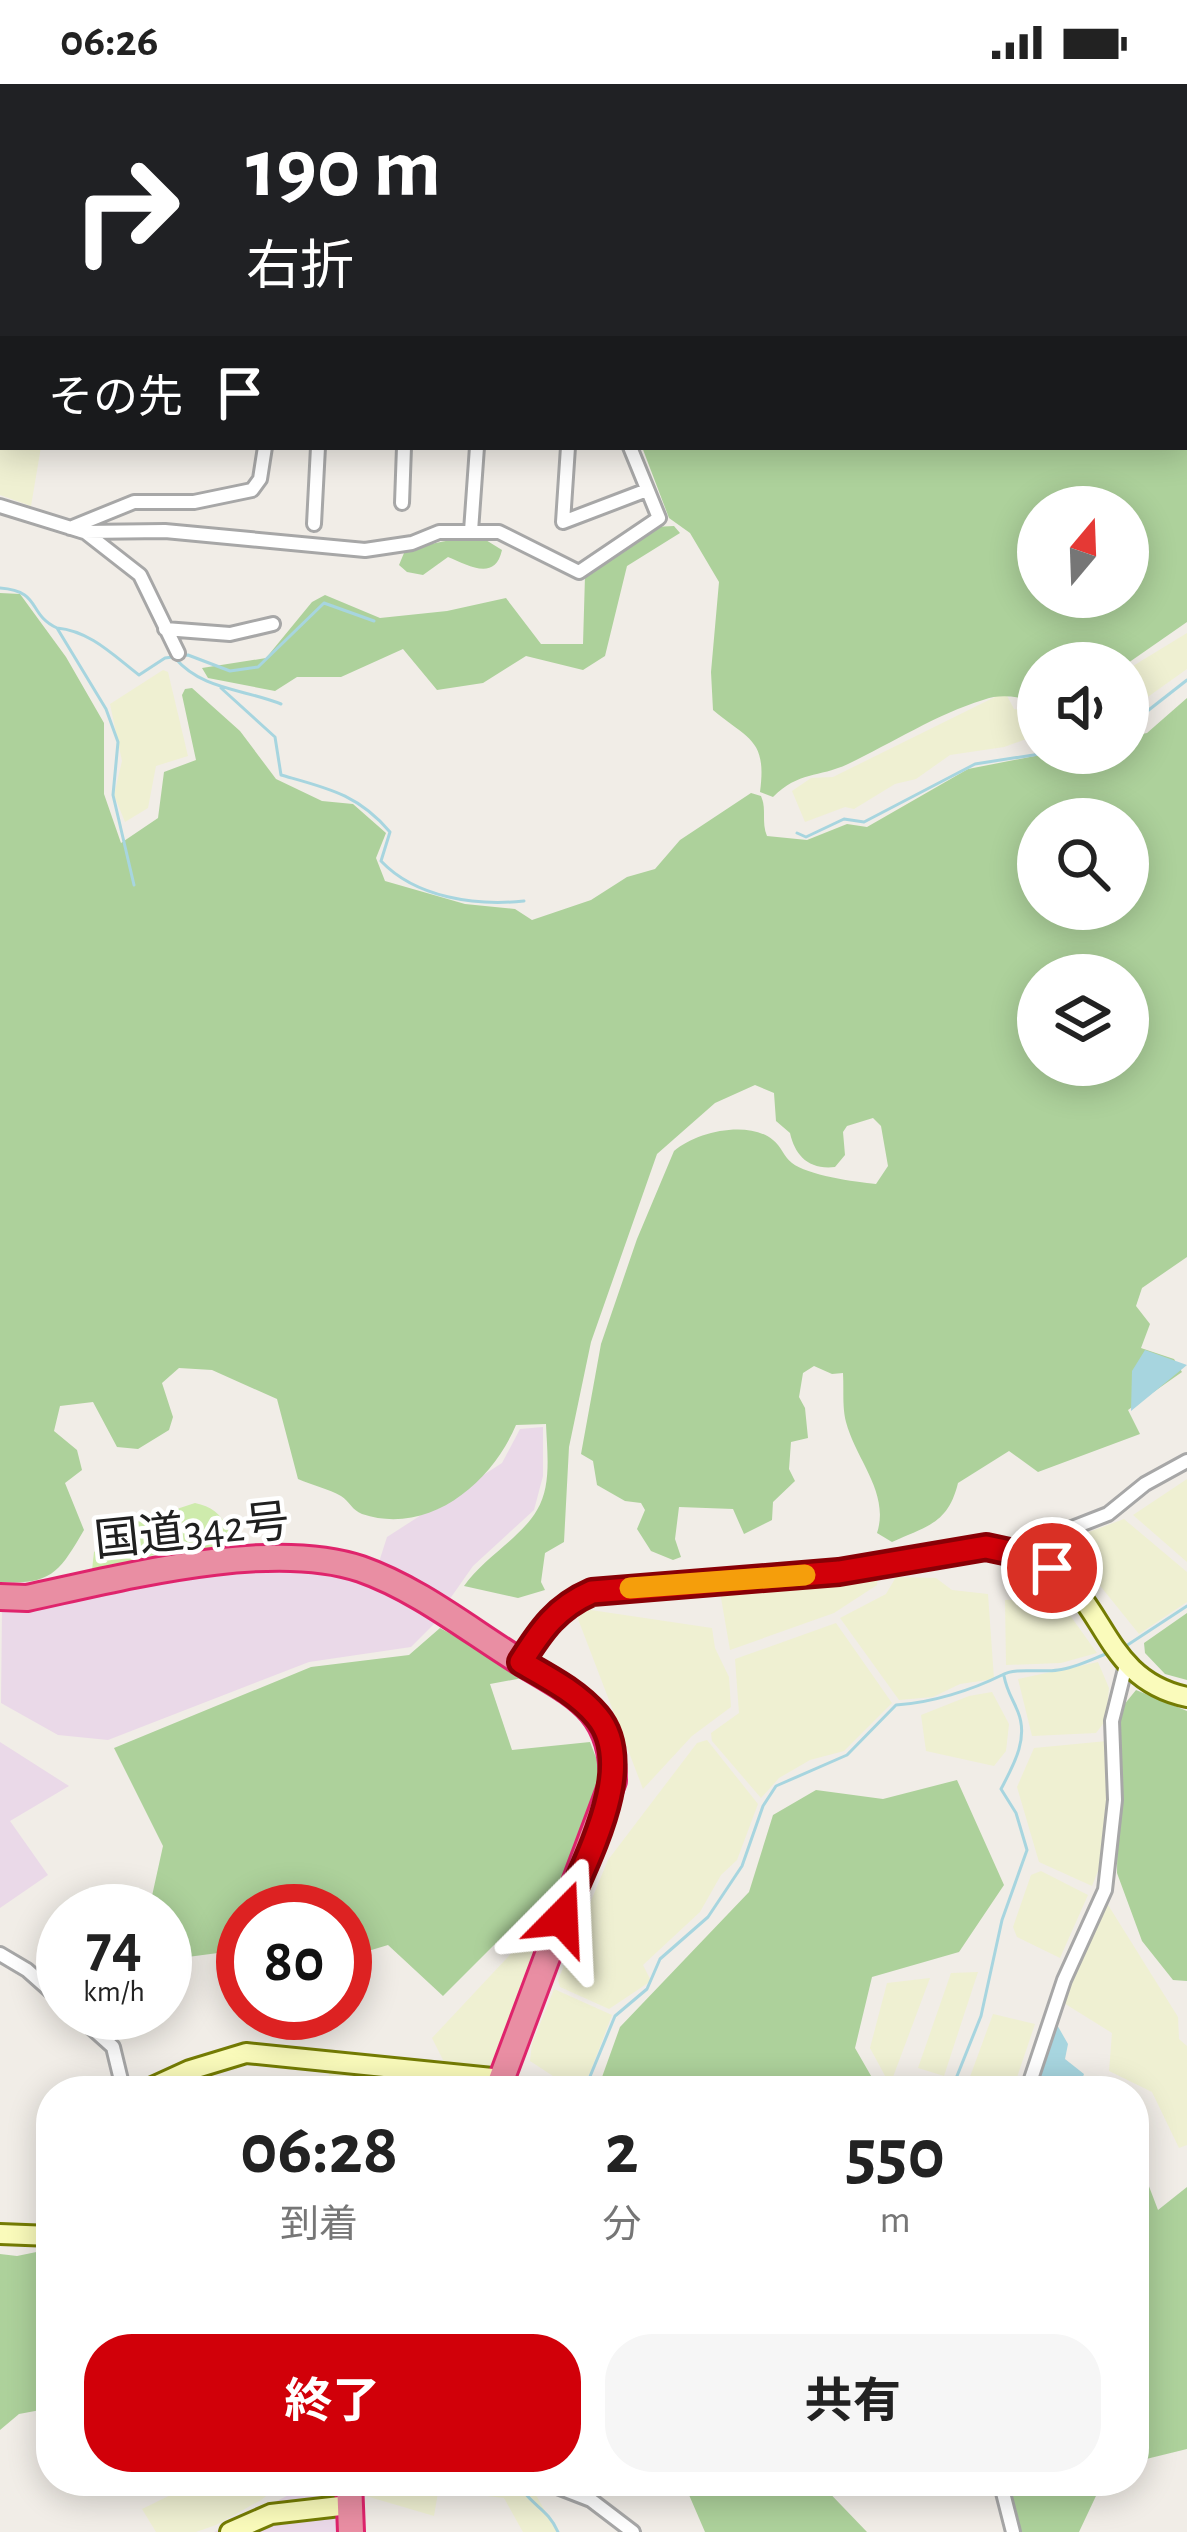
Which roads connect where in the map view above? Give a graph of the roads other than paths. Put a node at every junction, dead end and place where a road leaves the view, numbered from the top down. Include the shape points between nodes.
1 (265, 450) edge
2 (318, 450) edge
3 (404, 450) edge
4 (477, 450) edge
5 (568, 450) edge
6 (631, 450) edge
7 (647, 490) junction
8 (402, 503) dead end
9 (0, 506) edge
10 (314, 524) dead end
11 (69, 528) junction
12 (471, 531) junction
13 (84, 532) junction
14 (273, 624) dead end
15 (166, 629) junction
16 (178, 652) dead end
17 (1187, 1462) edge
18 (1028, 1556) junction
19 (0, 1598) edge
20 (521, 1662) junction
21 (1126, 1664) junction
22 (1187, 1697) edge
23 (0, 1954) edge
24 (36, 1978) edge
25 (104, 2040) edge
26 (120, 2076) edge
27 (177, 2076) edge
28 (441, 2076) edge
29 (502, 2076) edge
30 (1032, 2076) edge
31 (0, 2234) edge
32 (36, 2235) edge
33 (337, 2496) edge
34 (349, 2496) edge
35 (581, 2496) edge
36 (1004, 2496) edge
37 (230, 2532) edge
38 (351, 2532) edge
39 (632, 2532) edge
40 (1013, 2532) edge

1 - 11 street via 252,490 194,502 134,502
2 - 10 street
3 - 8 street
4 - 12 street
5 - 7 street via 563,522
6 - 7 street
7 - 12 street via 658,518 579,572 499,532
9 - 11 street
11 - 13 street
12 - 13 street via 365,550 165,531
13 - 15 street via 140,575
14 - 15 street via 230,634
15 - 16 street
17 - 18 street via 1108,1514 1044,1539
18 - 20 street via 986,1547 839,1572 592,1592 555,1613
18 - 21 street via 1069,1585
19 - 20 highway, 国道342号 via 212,1563 329,1562 376,1575
20 - 29 highway, 国道342号 via 605,1726 614,1781
21 - 22 street via 1148,1685
21 - 30 street via 1112,1721 1105,1890
23 - 24 street
25 - 26 street
27 - 28 street via 246,2053
31 - 32 street
33 - 37 street
34 - 38 highway
35 - 39 street
36 - 40 street

